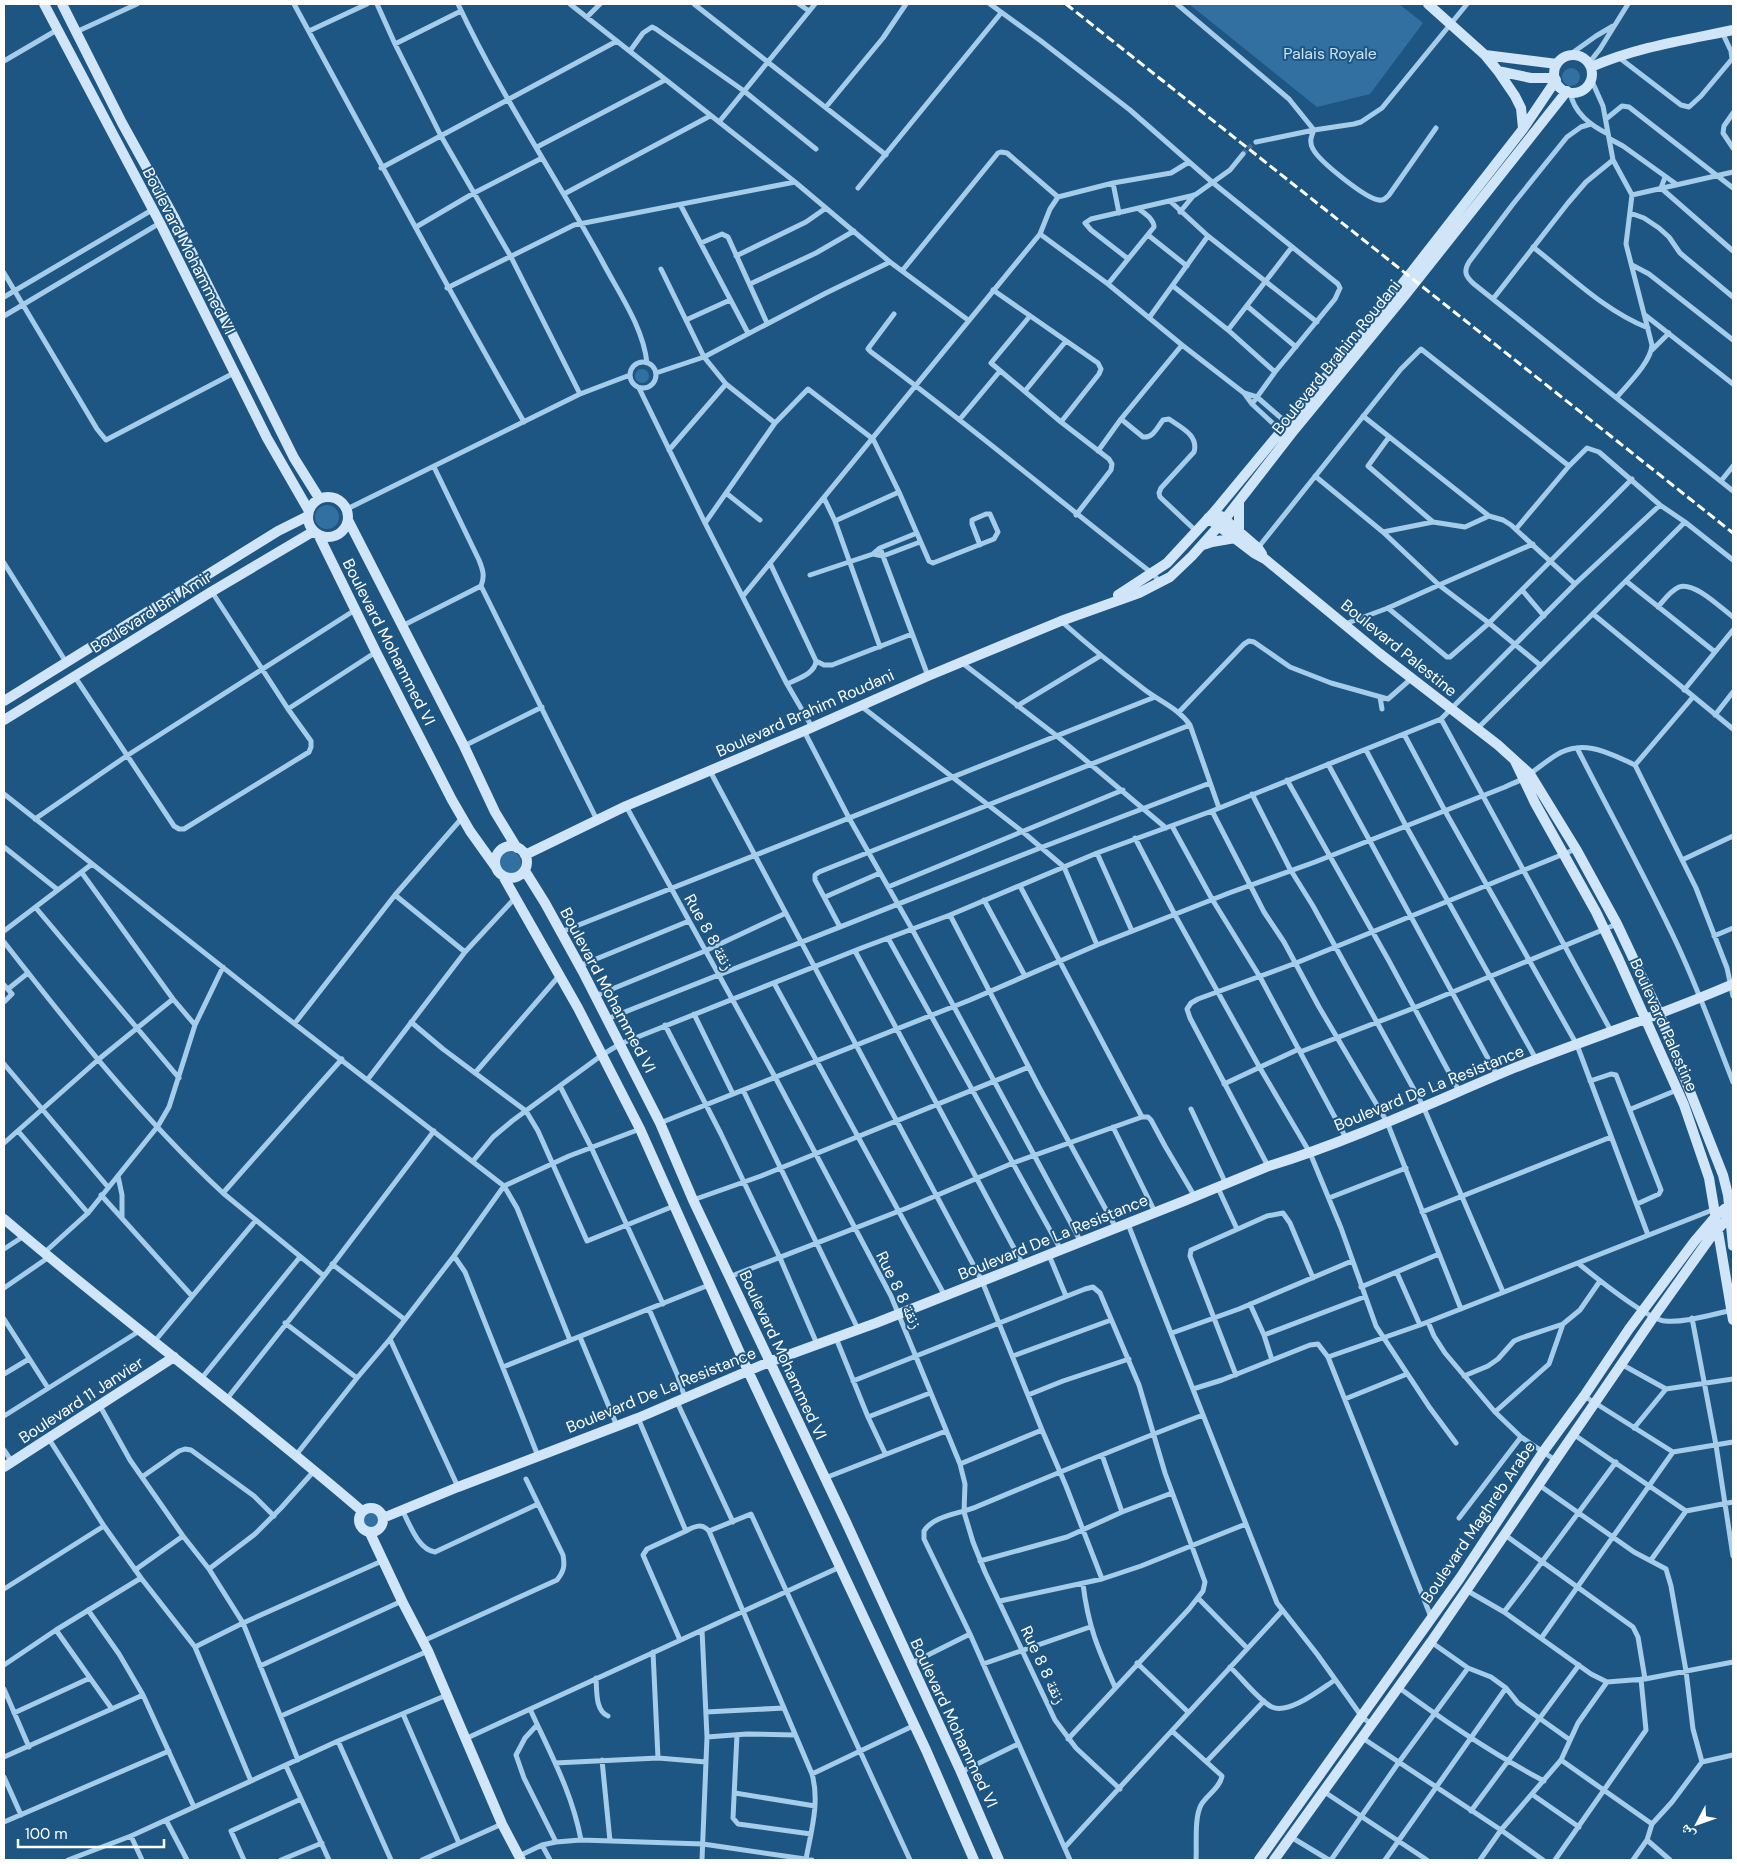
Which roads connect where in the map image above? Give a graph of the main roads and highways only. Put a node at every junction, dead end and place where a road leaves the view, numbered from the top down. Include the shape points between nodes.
1 (44, 4) edge
2 (62, 4) edge
3 (1428, 4) edge
4 (1733, 30) edge
5 (1485, 55) junction
6 (1558, 64) junction
7 (1590, 65) junction
8 (1498, 71) junction
9 (1556, 79) junction
10 (1568, 91) junction
11 (1523, 128) junction
12 (1288, 430) junction
13 (319, 498) junction
14 (1239, 502) junction
15 (308, 513) junction
16 (1212, 514) junction
17 (348, 520) junction
18 (1222, 523) junction
19 (316, 533) junction
20 (1237, 535) junction
21 (1202, 545) junction
22 (1100, 606) junction
23 (4, 701) edge
24 (4, 720) edge
25 (1526, 776) junction
26 (518, 848) junction
27 (525, 855) junction
28 (496, 866) junction
29 (525, 871) junction
30 (503, 876) junction
31 (1732, 984) edge
32 (1659, 1013) junction
33 (1644, 1018) junction
34 (1730, 1183) edge
35 (1715, 1213) junction
36 (1730, 1218) edge
37 (4, 1220) edge
38 (1718, 1227) junction
39 (1733, 1246) edge
40 (1733, 1313) edge
41 (174, 1357) junction
42 (769, 1362) junction
43 (748, 1371) junction
44 (8, 1464) edge
45 (362, 1511) junction
46 (383, 1518) junction
47 (370, 1533) junction
48 (520, 1858) edge
49 (974, 1860) edge
50 (999, 1860) edge
51 (1260, 1860) edge
52 (1274, 1860) edge

1 - 15 main road, Boulevard Mohammed VI
2 - 13 main road, Boulevard Mohammed VI via 174,217 294,458
3 - 5 main road
4 - 7 main road via 1637,50
5 - 6 main road
5 - 8 main road
6 - 7 main road via 1568,56 1577,55
6 - 9 main road
7 - 10 main road via 1591,79 1583,90
8 - 9 main road
8 - 11 main road via 1522,108
9 - 10 main road via 1560,87
9 - 11 main road, Boulevard Brahim Roudani
10 - 12 main road, Boulevard Brahim Roudani via 1406,294
11 - 12 main road, Boulevard Brahim Roudani
12 - 14 main road, Boulevard Brahim Roudani
12 - 16 main road, Boulevard Brahim Roudani
13 - 15 main road
13 - 17 main road via 336,497 343,502
14 - 18 main road, Boulevard Brahim Roudani
14 - 20 main road
15 - 19 main road via 310,527
15 - 23 main road, Boulevard Bni Amir
16 - 18 main road, Boulevard Palestine
16 - 22 main road, Boulevard Brahim Roudani via 1181,550 1153,574
17 - 19 main road via 340,534 329,537
17 - 26 main road, Boulevard Mohammed VI via 495,812
18 - 20 main road, Boulevard Palestine
18 - 21 main road, Boulevard Brahim Roudani
19 - 24 main road, Boulevard Bni Amir via 211,592
19 - 28 main road, Boulevard Mohammed VI via 462,818
20 - 21 main road
20 - 25 main road, Boulevard Palestine via 1477,728 1514,760
21 - 22 main road, Boulevard Brahim Roudani via 1161,583
22 - 27 main road, Boulevard Brahim Roudani via 626,806
25 - 32 main road, Boulevard Palestine via 1576,849 1617,924
25 - 33 main road, Boulevard Palestine via 1604,929
26 - 27 main road
26 - 28 main road via 503,848 496,856
27 - 29 main road
28 - 30 main road
29 - 30 main road via 512,878
29 - 42 main road, Boulevard Mohammed VI via 561,932 660,1123
30 - 43 main road via 640,1129
31 - 32 main road, Boulevard De La Resistance
32 - 33 main road, Boulevard De La Resistance
32 - 34 main road, Boulevard Palestine
33 - 35 main road, Boulevard Palestine via 1704,1160
33 - 42 main road, Boulevard De La Resistance via 1310,1153 1268,1166 945,1296
34 - 36 main road, Boulevard Palestine
35 - 36 main road, Boulevard Maghreb Arabe
35 - 38 main road, Boulevard Palestine
35 - 51 main road, Boulevard Maghreb Arabe via 1543,1452 1460,1578
36 - 38 main road, Boulevard Maghreb Arabe
36 - 39 main road, Boulevard Palestine
37 - 41 main road
38 - 40 main road, Boulevard Palestine
38 - 52 main road, Boulevard Maghreb Arabe via 1431,1642
41 - 44 main road, Boulevard 11 Janvier
41 - 45 main road
42 - 43 main road, Boulevard De La Resistance
42 - 50 main road, Boulevard Mohammed VI
43 - 46 main road, Boulevard De La Resistance via 638,1418
43 - 49 main road via 915,1725
45 - 46 main road via 375,1509
45 - 47 main road via 358,1518 360,1526
46 - 47 main road via 380,1528
47 - 48 main road via 428,1651 502,1824

